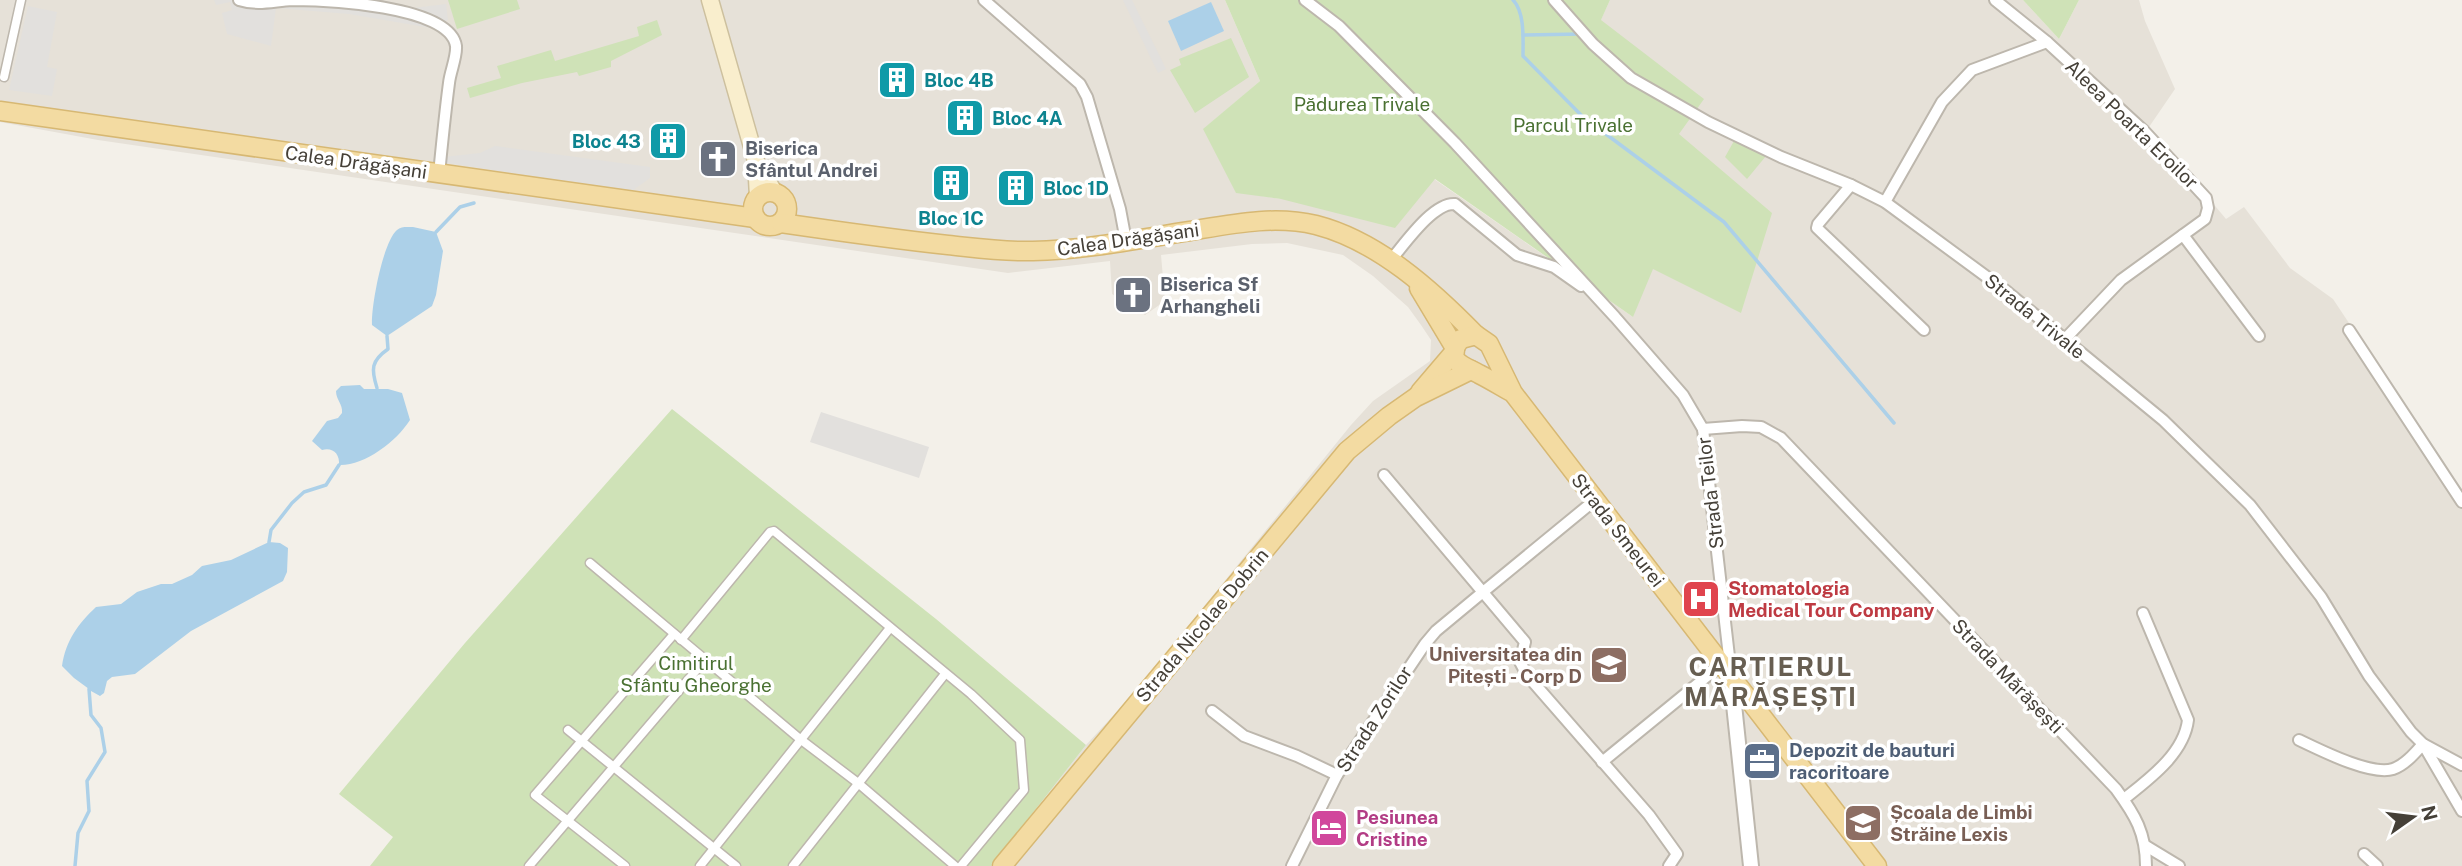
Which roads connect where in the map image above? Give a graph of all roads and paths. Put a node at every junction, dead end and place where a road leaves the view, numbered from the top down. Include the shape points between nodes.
1 (21, 0) edge
2 (239, 0) edge
3 (710, 0) edge
4 (984, 0) edge
5 (1305, 0) edge
6 (1554, 0) edge
7 (1996, 0) edge
8 (2046, 42) junction
9 (5, 77) dead end
10 (0, 111) edge
11 (439, 174) junction
12 (1851, 184) junction
13 (1885, 202) junction
14 (760, 203) junction
15 (784, 216) junction
16 (2183, 235) junction
17 (1126, 241) junction
18 (1390, 261) junction
19 (1414, 279) junction
20 (1596, 296) junction
21 (1924, 330) dead end
22 (2349, 330) dead end
23 (1476, 335) junction
24 (2259, 336) dead end
25 (2065, 339) junction
26 (1455, 350) junction
27 (1491, 352) junction
28 (1473, 370) junction
29 (1513, 393) junction
30 (1416, 397) junction
31 (1703, 429) junction
32 (1384, 475) dead end
33 (1595, 500) junction
34 (2462, 502) edge
35 (590, 563) dead end
36 (1483, 592) junction
37 (2143, 613) dead end
38 (890, 628) junction
39 (678, 637) junction
40 (705, 660) junction
41 (1726, 670) junction
42 (944, 674) junction
43 (1212, 711) dead end
44 (568, 730) dead end
45 (800, 739) junction
46 (2299, 740) dead end
47 (582, 741) junction
48 (2423, 744) junction
49 (1602, 762) junction
50 (2462, 765) edge
51 (613, 768) junction
52 (1337, 775) junction
53 (858, 783) junction
54 (2124, 799) junction
55 (2462, 811) edge
56 (569, 821) junction
57 (2146, 846) junction
58 (714, 848) junction
59 (2364, 854) dead end
60 (529, 866) edge
61 (625, 866) edge
62 (700, 866) edge
63 (736, 866) edge
64 (793, 866) edge
65 (956, 866) edge
66 (961, 866) edge
67 (1002, 866) edge
68 (1292, 866) edge
69 (1669, 866) edge
70 (1751, 866) edge
71 (1877, 866) edge
72 (2146, 866) edge
73 (2179, 866) edge
74 (2377, 866) edge

1 - 9 street
2 - 11 street via 367,4 422,17 452,36 456,49
3 - 14 main road via 756,161
4 - 17 street via 1080,84
5 - 20 street, Strada Teilor via 1339,26 1455,143
6 - 12 street, Strada Trivale via 1631,78 1708,122
7 - 8 street, Aleea Poarta Eroilor
8 - 13 street via 1972,70 1942,102
8 - 16 street, Aleea Poarta Eroilor via 2144,131 2206,198 2205,219
10 - 11 main road, Calea Drăgășani
11 - 14 main road, Calea Drăgășani via 712,213
12 - 13 street, Strada Trivale
12 - 21 street via 1817,228
13 - 25 street, Strada Trivale
14 - 15 main road via 783,198
14 - 15 main road, Calea Drăgășani via 764,226 775,226
15 - 17 main road, Calea Drăgășani via 827,230 1009,252
16 - 24 street
16 - 25 street, Aleea Poarta Eroilor via 2121,280
17 - 18 main road, Calea Drăgășani via 1245,222 1292,221 1336,232
18 - 19 main road, Calea Drăgășani
18 - 20 street via 1434,212 1447,203 1455,204 1517,255 1554,267
19 - 23 main road, Calea Drăgășani
19 - 26 main road, Calea Drăgășani
20 - 31 street, Strada Teilor via 1683,395
22 - 34 street
23 - 26 main road via 1465,336
23 - 27 main road via 1486,341
25 - 48 street, Strada Trivale via 2163,420 2250,505 2321,597 2394,712
26 - 28 main road via 1461,366
26 - 30 main road, Strada Nicolae Dobrin
27 - 28 main road via 1488,362
27 - 29 main road, Strada Smeurei
28 - 29 main road, Strada Smeurei
28 - 30 main road, Strada Nicolae Dobrin
29 - 33 main road, Strada Smeurei
30 - 67 main road, Strada Nicolae Dobrin via 1347,451
31 - 41 street, Strada Teilor
31 - 54 street, Strada Mărășești via 1761,428 1781,438
32 - 36 street
33 - 36 street, Strada Zorilor
33 - 41 main road, Strada Smeurei
35 - 39 street
36 - 49 street via 1525,642 1520,662 1527,675
36 - 52 street, Strada Zorilor via 1436,631 1414,657
37 - 54 street via 2188,720 2187,732 2154,775
38 - 39 street via 774,531
38 - 42 street
38 - 45 street
39 - 40 street
39 - 47 street
40 - 45 street
40 - 51 street
41 - 49 street
41 - 70 street, Strada Teilor
41 - 71 main road, Strada Smeurei
42 - 53 street
42 - 66 street via 1020,740 1024,789
43 - 52 street via 1244,736
44 - 47 street
45 - 53 street
45 - 58 street
46 - 48 street via 2341,759 2381,769 2393,769
47 - 51 street
47 - 56 street via 535,794
48 - 50 street, Strada Trivale
48 - 55 street, Strada Trivale
49 - 69 street via 1677,854
51 - 56 street
51 - 58 street
52 - 68 street, Strada Zorilor
53 - 64 street
53 - 65 street
54 - 57 street, Strada Mărășești via 2137,818
56 - 60 street
56 - 61 street
57 - 72 street, Strada Mărășești
57 - 73 street
58 - 62 street
58 - 63 street
59 - 74 street

